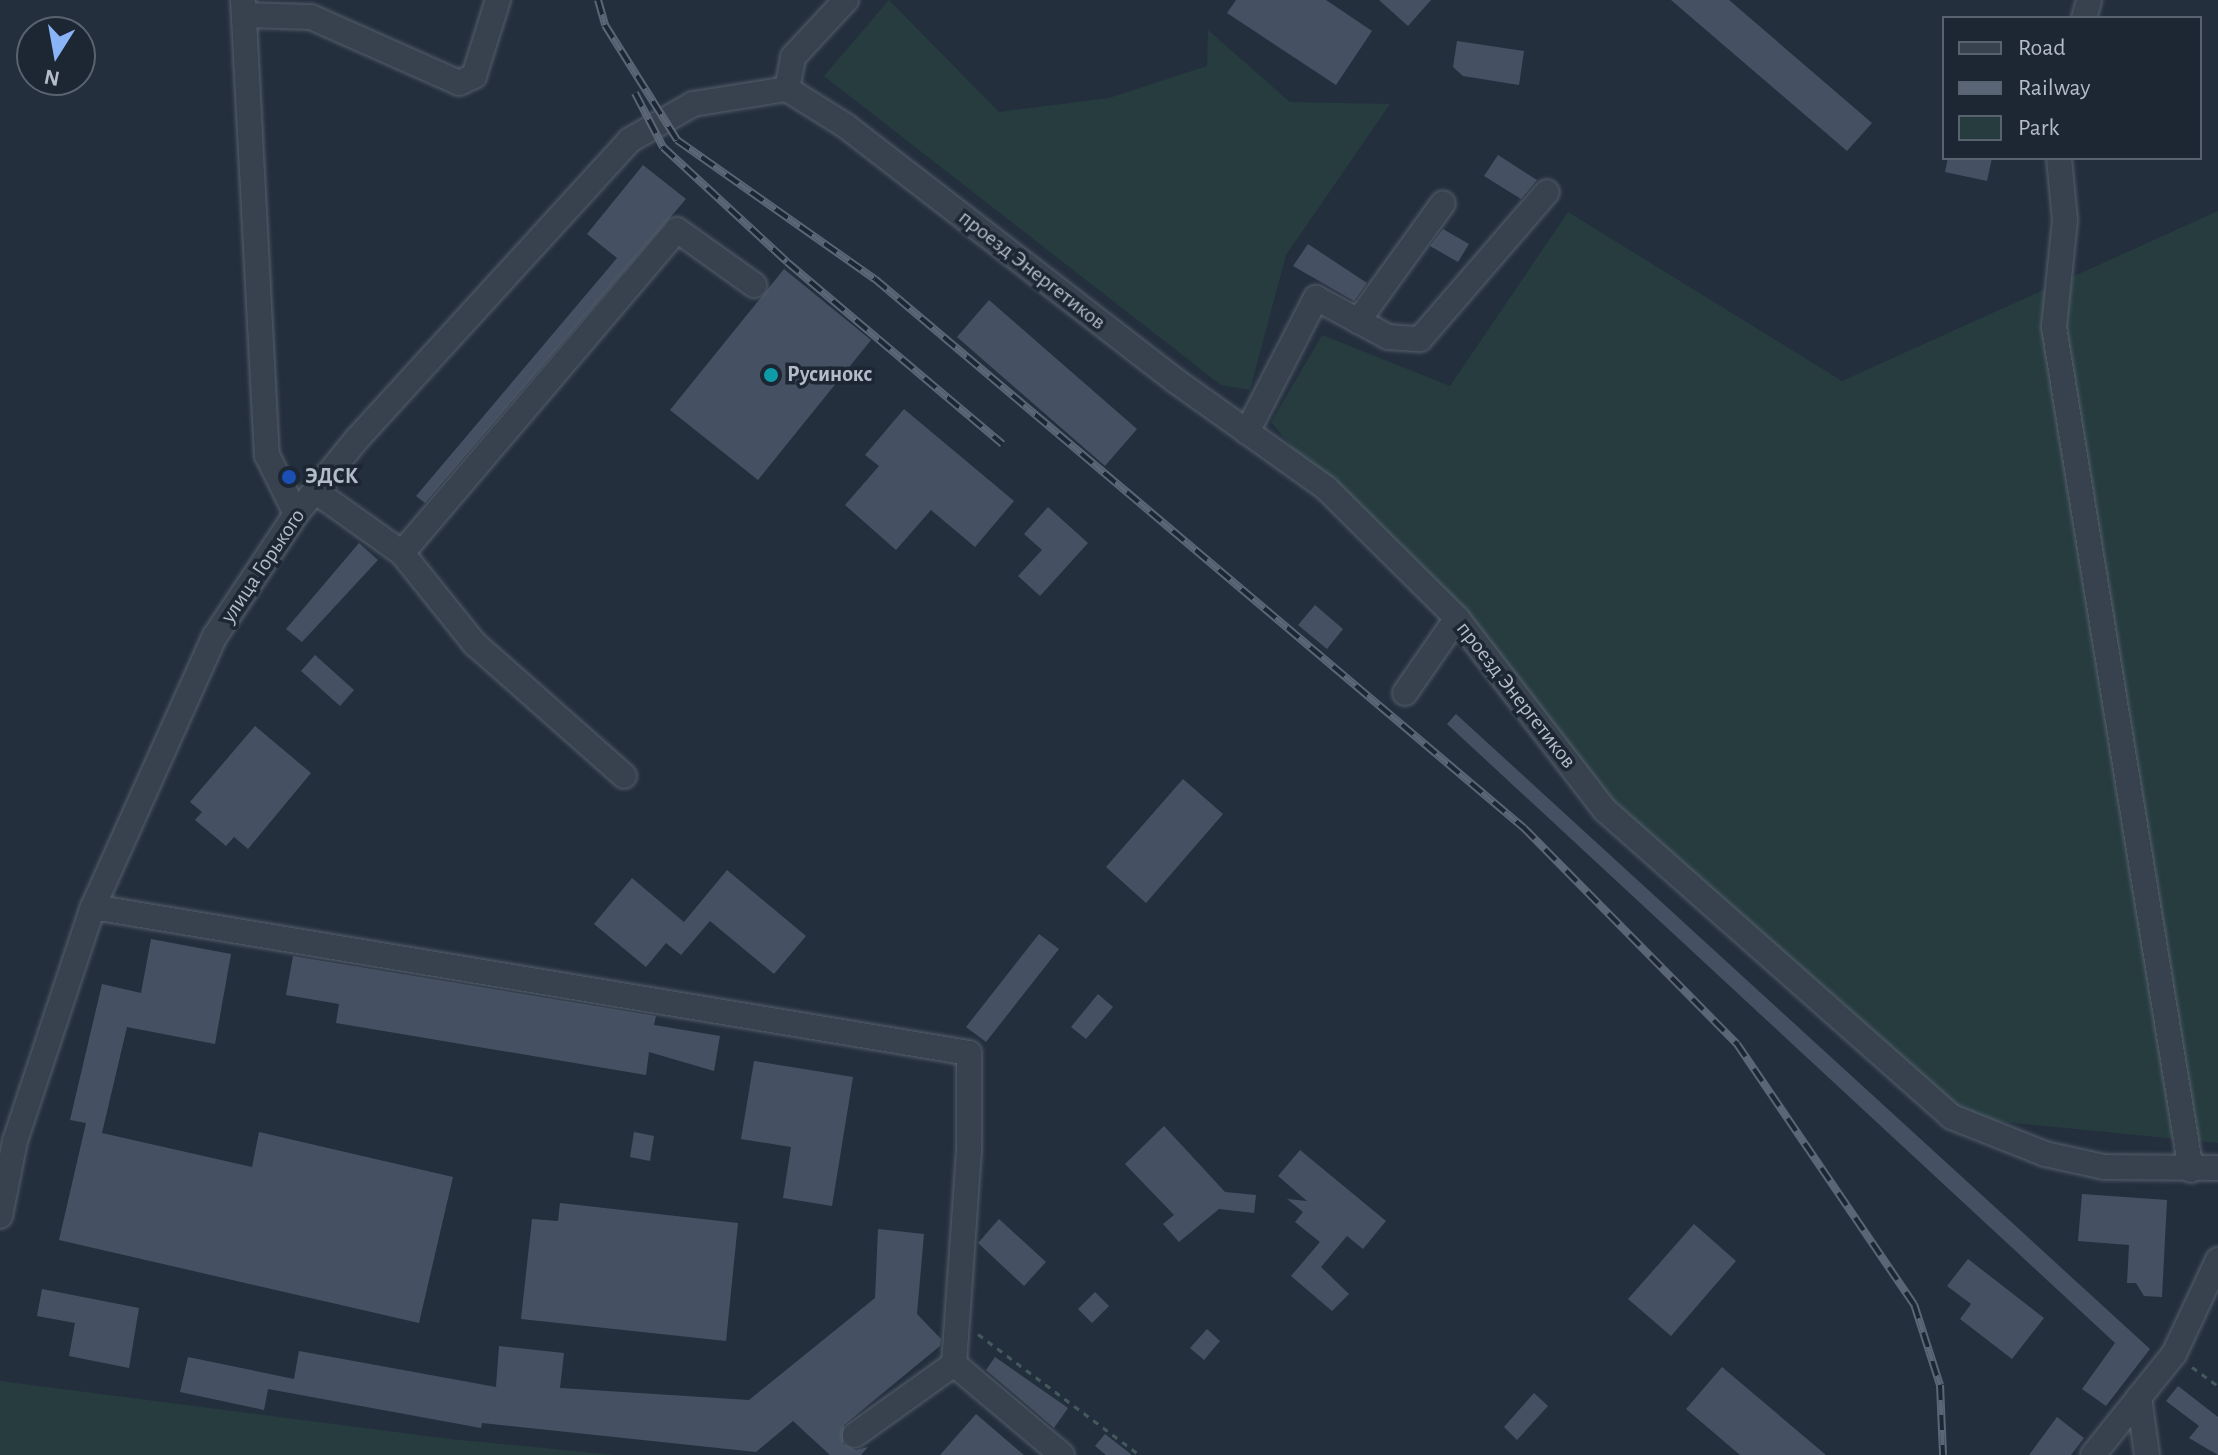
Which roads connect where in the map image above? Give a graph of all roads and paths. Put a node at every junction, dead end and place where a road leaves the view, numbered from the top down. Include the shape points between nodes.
1 (498, 0) edge
2 (846, 0) edge
3 (244, 8) edge
4 (787, 89) junction
5 (2059, 160) edge
6 (1547, 192) dead end
7 (1443, 203) dead end
8 (754, 285) dead end
9 (1358, 321) junction
10 (1247, 432) junction
11 (315, 491) junction
12 (296, 514) junction
13 (402, 553) junction
14 (1457, 618) junction
15 (1405, 693) dead end
16 (624, 776) dead end
17 (93, 907) junction
18 (2218, 1168) edge
19 (2191, 1170) junction
20 (0, 1216) edge
21 (2218, 1260) edge
22 (958, 1320) junction
23 (2174, 1354) junction
24 (954, 1364) junction
25 (2218, 1386) edge
26 (2139, 1397) junction
27 (855, 1435) dead end
28 (1062, 1455) edge
29 (1140, 1455) edge
30 (2093, 1455) edge
31 (2147, 1455) edge

1 - 3 street via 474,76 459,83 311,17
2 - 4 street via 793,57
3 - 12 street via 267,455
4 - 10 street, проезд Энергетиков via 846,126
4 - 11 street, улица Горького via 693,104 630,140
5 - 19 street via 2065,220 2054,327
6 - 9 street via 1420,339 1388,337
7 - 9 street
8 - 13 street via 677,230
9 - 10 street via 1316,298
10 - 14 street, проезд Энергетиков via 1326,488
11 - 12 street, улица Горького
11 - 13 street
12 - 17 street, улица Горького via 215,636
13 - 16 street via 475,644
14 - 15 street
14 - 19 street, проезд Энергетиков via 1605,810 1952,1117 2045,1154 2089,1164
17 - 20 street, улица Горького via 15,1141
17 - 22 street via 969,1053
18 - 19 street, проезд Энергетиков
21 - 23 street
22 - 24 street
22 - 29 path
23 - 25 path
23 - 26 street
24 - 27 street
24 - 28 street
26 - 30 street
26 - 31 street

